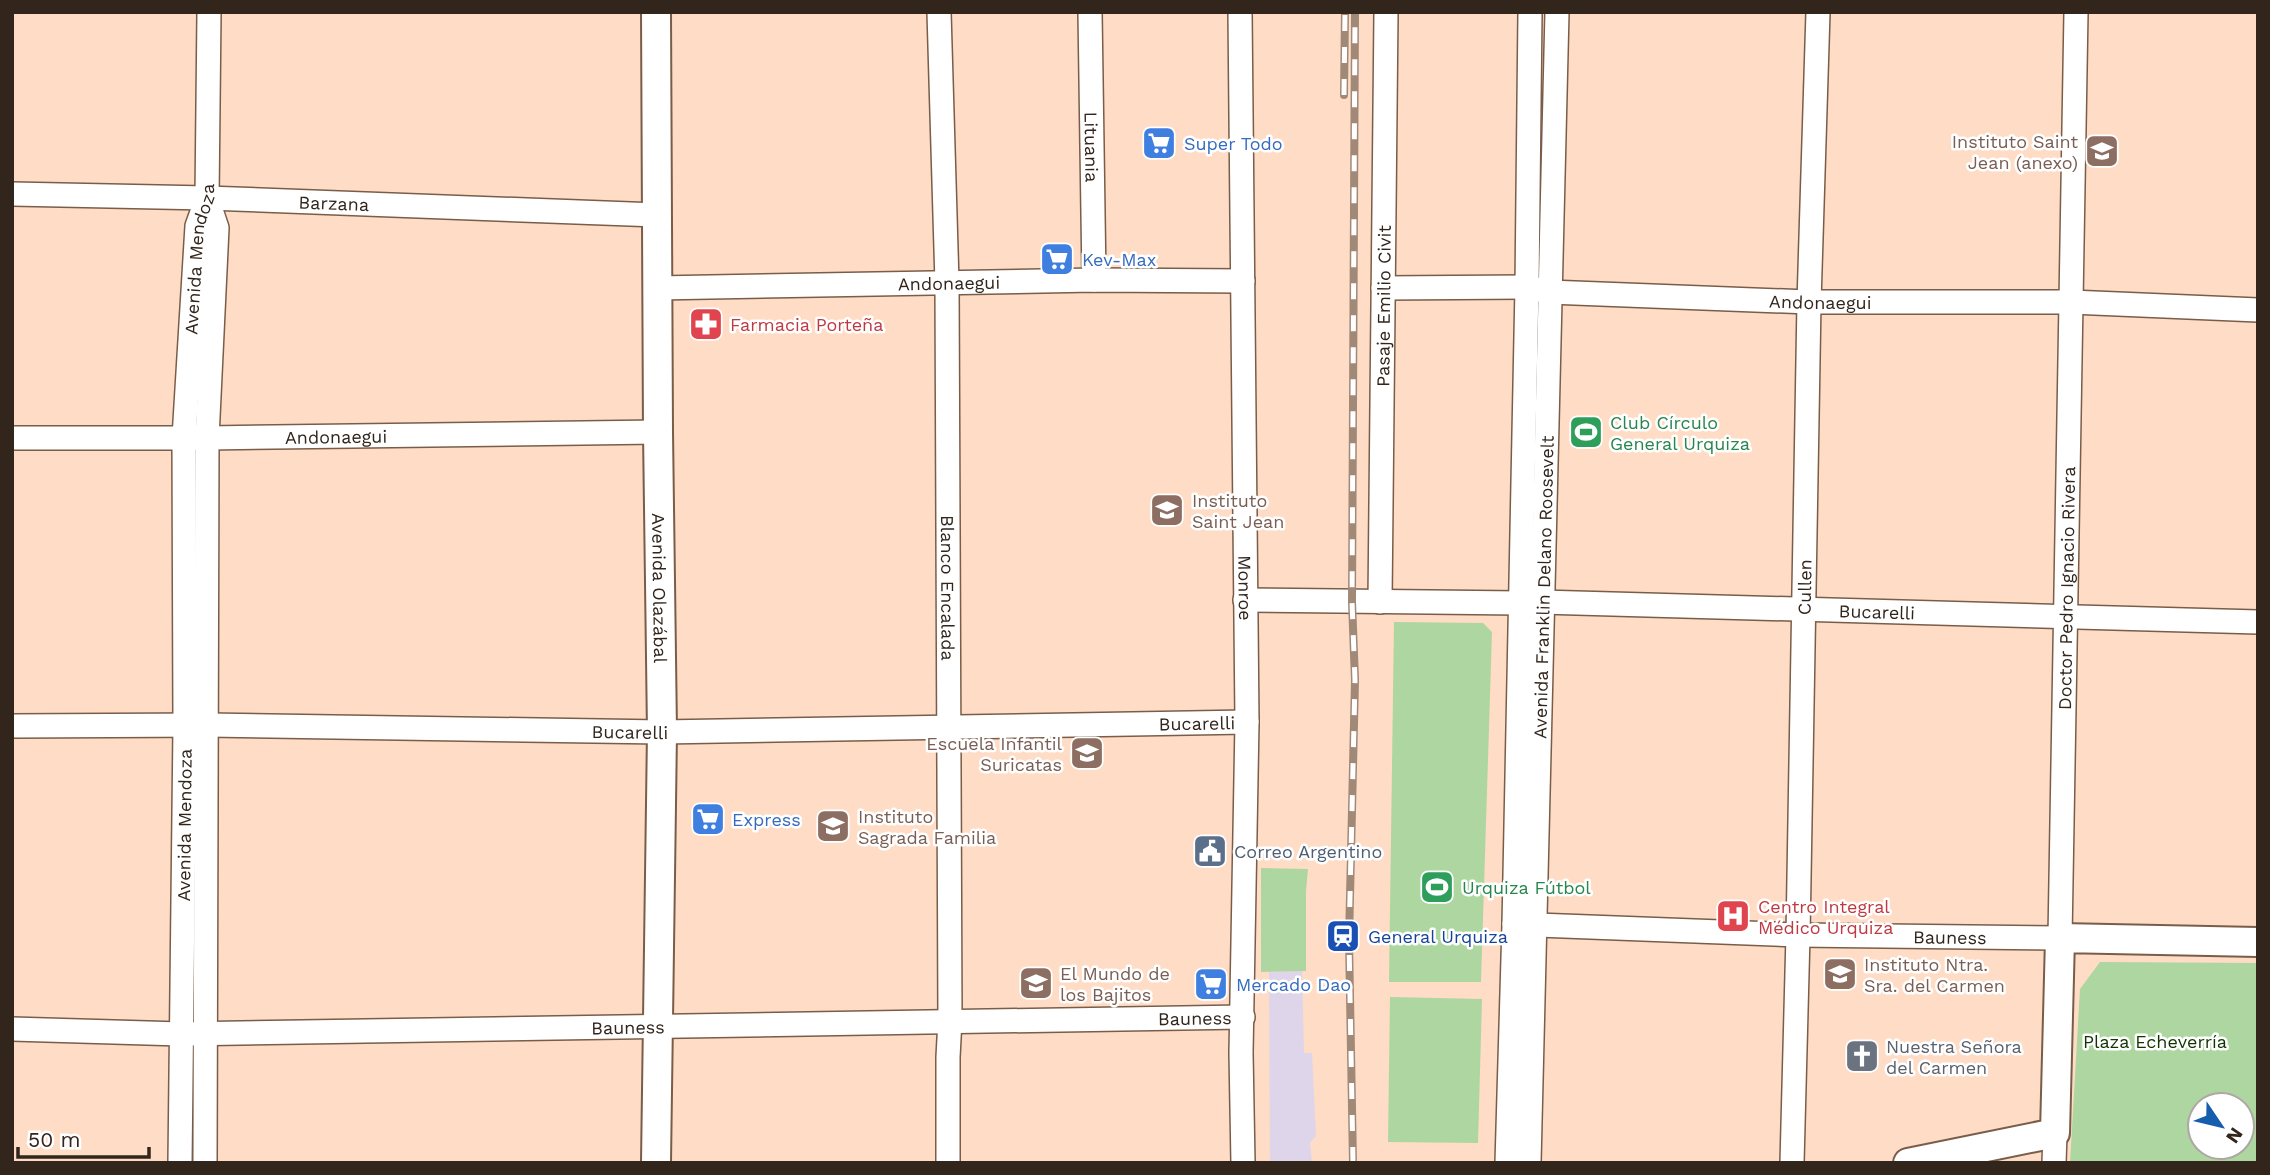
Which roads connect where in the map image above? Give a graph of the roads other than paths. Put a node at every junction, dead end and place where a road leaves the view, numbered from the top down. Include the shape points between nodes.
1 (209, 12) edge
2 (656, 12) edge
3 (939, 12) edge
4 (1090, 12) edge
5 (1240, 12) edge
6 (1386, 12) edge
7 (1530, 12) edge
8 (1557, 12) edge
9 (1818, 12) edge
10 (2076, 12) edge
11 (12, 194) edge
12 (207, 198) junction
13 (656, 215) junction
14 (1094, 280) junction
15 (1243, 281) junction
16 (947, 282) junction
17 (657, 288) junction
18 (1383, 288) junction
19 (1538, 290) junction
20 (1809, 302) junction
21 (2071, 302) junction
22 (2258, 310) edge
23 (658, 432) junction
24 (12, 438) edge
25 (196, 439) junction
26 (1245, 600) junction
27 (1380, 602) junction
28 (1530, 603) junction
29 (1802, 610) junction
30 (2065, 618) junction
31 (2258, 622) edge
32 (1247, 722) junction
33 (12, 726) edge
34 (196, 726) junction
35 (948, 727) junction
36 (662, 732) junction
37 (1524, 925) junction
38 (1798, 936) junction
39 (2060, 938) junction
40 (2258, 942) edge
41 (1242, 1017) junction
42 (950, 1020) junction
43 (658, 1027) junction
44 (12, 1029) edge
45 (206, 1033) junction
46 (181, 1034) junction
47 (2055, 1133) junction
48 (180, 1163) edge
49 (205, 1163) edge
50 (656, 1163) edge
51 (948, 1163) edge
52 (1242, 1163) edge
53 (1507, 1163) edge
54 (1529, 1163) edge
55 (1792, 1163) edge
56 (1908, 1163) edge
57 (2054, 1163) edge

1 - 12 street, Avenida Mendoza
2 - 13 main road, Avenida Olazábal
3 - 16 street, Blanco Encalada
4 - 14 street, Lituania
5 - 15 street, Monroe
6 - 18 street, Pasaje Emilio Civit
7 - 19 street, Avenida Franklin Delano Roosevelt
8 - 19 street, Avenida Franklin Delano Roosevelt
9 - 20 street, Cullen
10 - 21 street, Doctor Pedro Ignacio Rivera
11 - 12 street, Barzana
12 - 13 street, Barzana
12 - 25 street, Avenida Mendoza via 218,228
13 - 17 main road, Avenida Olazábal
14 - 15 street, Andonaegui
14 - 16 street, Andonaegui
15 - 26 street, Monroe
16 - 17 street, Andonaegui
16 - 35 street, Blanco Encalada
17 - 23 main road, Avenida Olazábal
18 - 19 street, Andonaegui
18 - 27 street, Pasaje Emilio Civit
19 - 20 street, Andonaegui
19 - 28 street, Avenida Franklin Delano Roosevelt
20 - 21 street, Andonaegui
20 - 29 street, Cullen
21 - 22 street, Andonaegui
21 - 30 street, Doctor Pedro Ignacio Rivera
23 - 25 street, Andonaegui
23 - 36 main road, Avenida Olazábal
24 - 25 street, Andonaegui
25 - 34 street, Avenida Mendoza
26 - 27 street, Bucarelli
26 - 32 street, Monroe
27 - 28 street, Bucarelli
28 - 29 street, Bucarelli
28 - 37 street, Avenida Franklin Delano Roosevelt
29 - 30 street, Bucarelli
29 - 38 street, Cullen
30 - 31 street, Bucarelli
30 - 39 street, Doctor Pedro Ignacio Rivera
32 - 35 street, Bucarelli
32 - 41 street, Monroe
33 - 34 street, Bucarelli
34 - 36 street, Bucarelli
34 - 45 street, Avenida Mendoza
34 - 46 street, Avenida Mendoza
35 - 36 street, Bucarelli
35 - 42 street, Blanco Encalada
36 - 43 main road, Avenida Olazábal
37 - 38 street, Bauness
37 - 53 street, Avenida Franklin Delano Roosevelt
37 - 54 street, Avenida Franklin Delano Roosevelt
38 - 39 street, Bauness
38 - 55 street, Cullen
39 - 40 main road, Bauness
39 - 47 main road, Doctor Pedro Ignacio Rivera
41 - 42 street, Bauness
41 - 52 street, Monroe
42 - 43 street, Bauness
42 - 51 street, Blanco Encalada
43 - 45 street, Bauness
43 - 50 main road, Avenida Olazábal
44 - 46 street, Bauness
45 - 46 street, Bauness
45 - 49 street, Avenida Mendoza
46 - 48 street, Avenida Mendoza
47 - 56 main road
47 - 57 street, Doctor Pedro Ignacio Rivera

